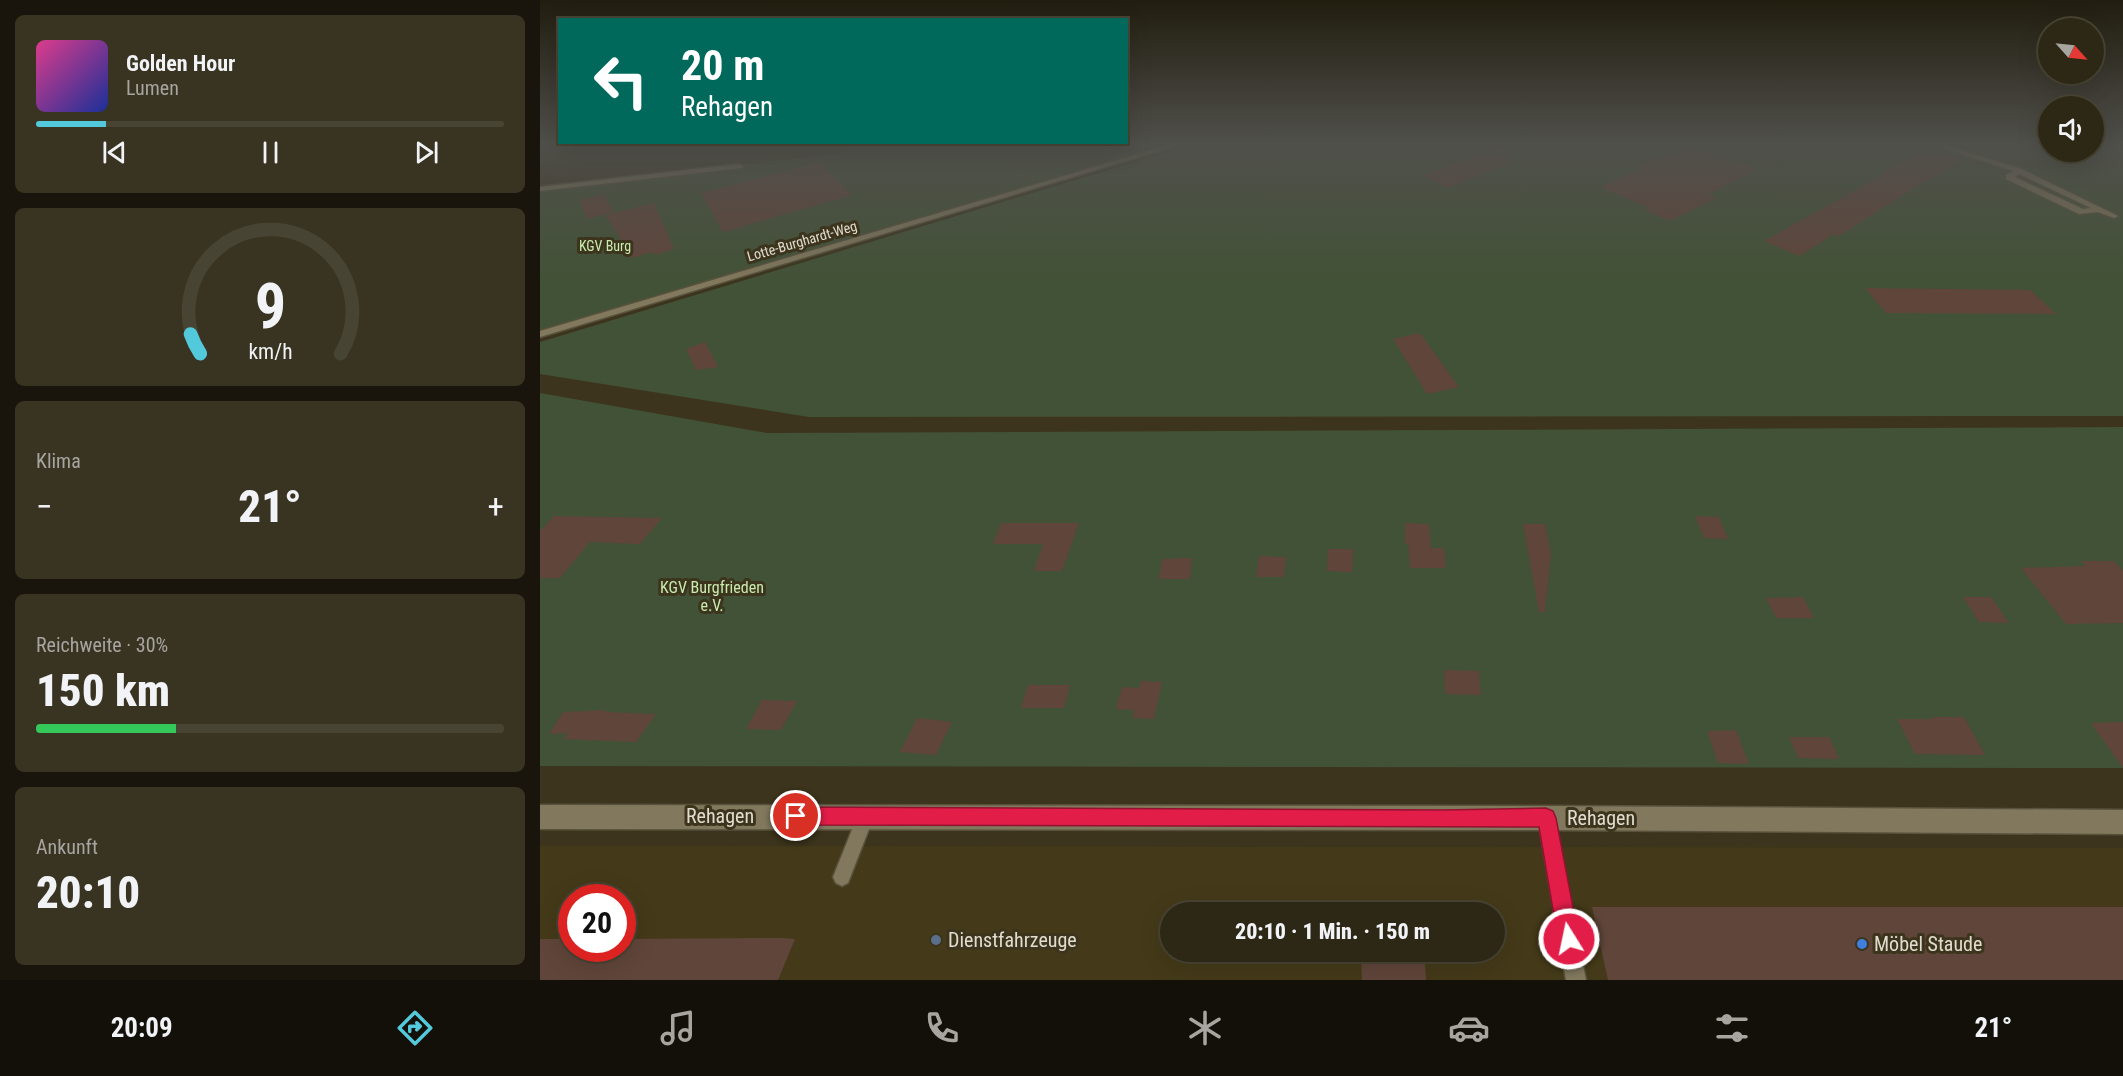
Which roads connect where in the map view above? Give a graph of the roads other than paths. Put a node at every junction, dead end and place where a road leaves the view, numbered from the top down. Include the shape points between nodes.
1 (1022, 191) edge
2 (2038, 191) edge
3 (2114, 216) dead end
4 (540, 334) edge
5 (866, 816) junction
6 (540, 817) edge
7 (1546, 818) junction
8 (2123, 822) edge
9 (842, 877) dead end
10 (1576, 980) edge

1 - 4 lane, Lotte-Burghardt-Weg
2 - 3 lane via 2082,212 2098,209
5 - 6 street, Rehagen
5 - 7 street, Rehagen
5 - 9 lane
7 - 8 street, Rehagen
7 - 10 lane

